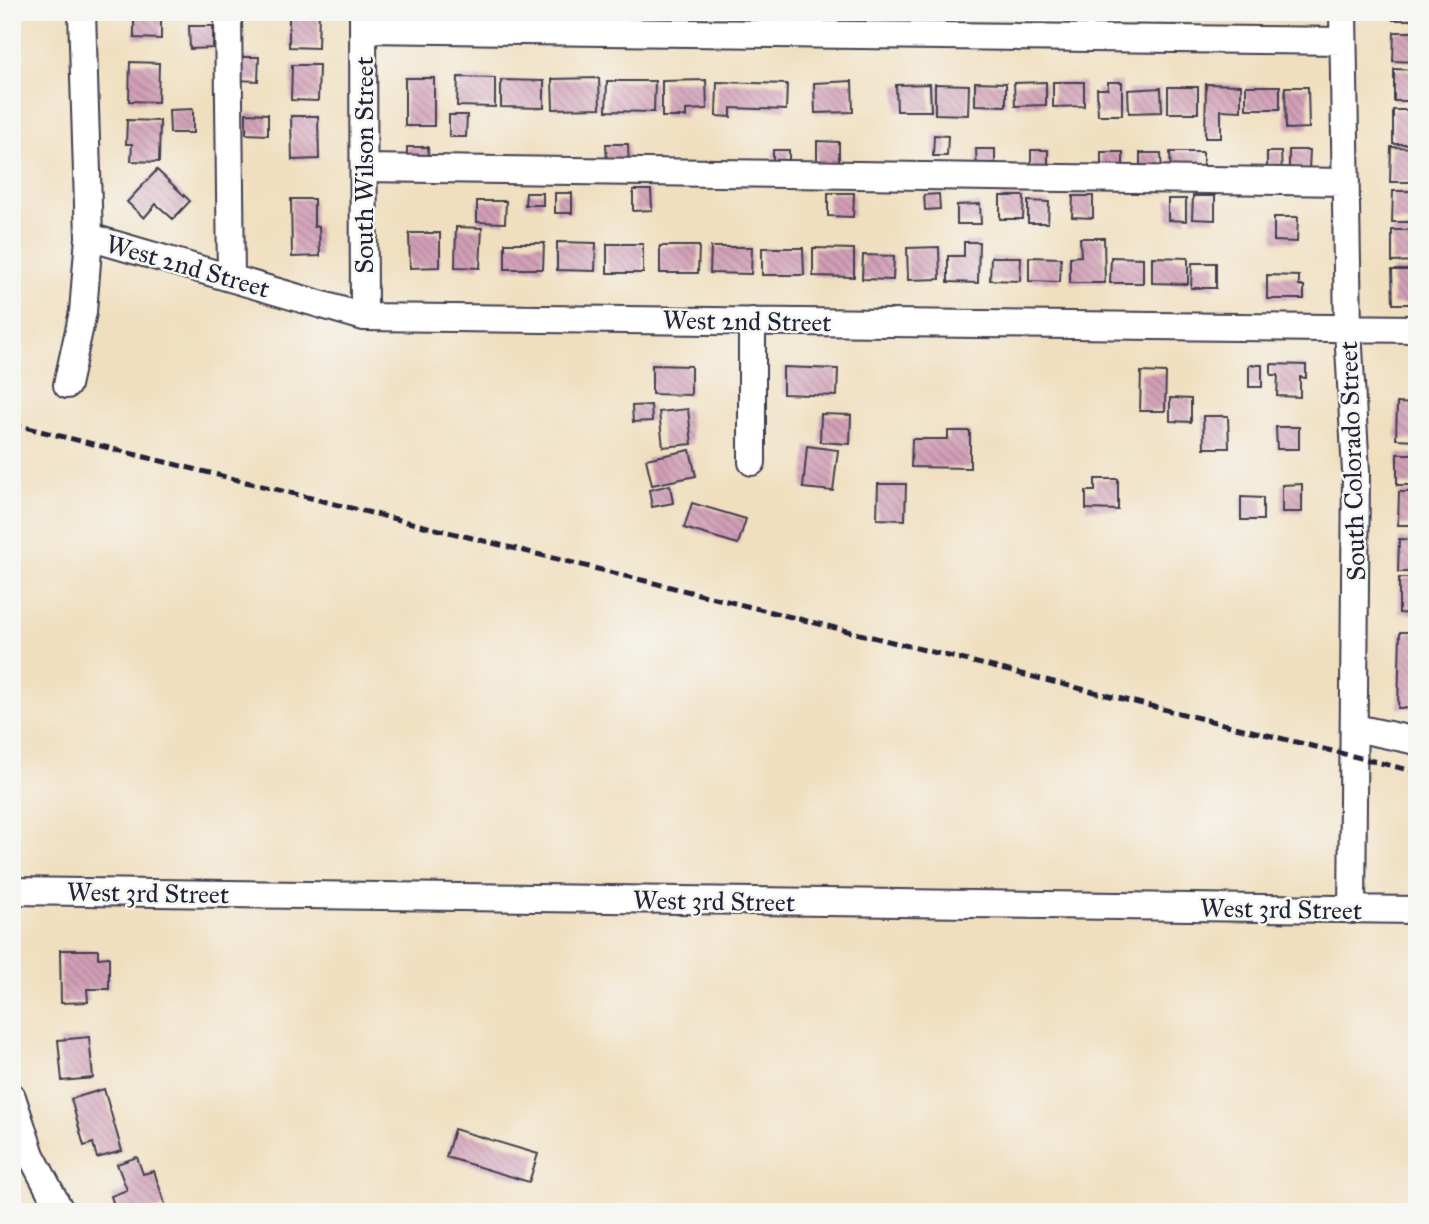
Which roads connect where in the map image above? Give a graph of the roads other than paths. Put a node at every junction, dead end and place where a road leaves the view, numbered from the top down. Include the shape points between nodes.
1 (82, 12) edge
2 (228, 12) edge
3 (1343, 12) edge
4 (363, 21) edge
5 (1343, 41) junction
6 (364, 168) junction
7 (1346, 183) junction
8 (89, 237) junction
9 (231, 278) junction
10 (364, 317) junction
11 (752, 321) junction
12 (1417, 329) edge
13 (1348, 330) junction
14 (67, 385) dead end
15 (752, 462) dead end
16 (1354, 729) junction
17 (1417, 741) edge
18 (12, 891) edge
19 (1352, 909) junction
20 (1417, 911) edge
21 (12, 1097) edge
22 (61, 1212) edge

1 - 8 street
2 - 9 street
3 - 5 street, South Colorado Street
4 - 5 street
4 - 6 street, South Wilson Street
5 - 7 street, South Colorado Street
6 - 7 street
6 - 10 street, South Wilson Street
7 - 13 street, South Colorado Street
8 - 9 street, West 2nd Street
8 - 14 street via 83,312
9 - 10 street, West 2nd Street
10 - 11 street, West 2nd Street
11 - 13 street, West 2nd Street
11 - 15 street
12 - 13 street, West 2nd Street
13 - 16 street, South Colorado Street via 1356,472
16 - 17 street
16 - 19 street, South Colorado Street
18 - 19 street, West 3rd Street
19 - 20 street, West 3rd Street
21 - 22 street via 31,1155

